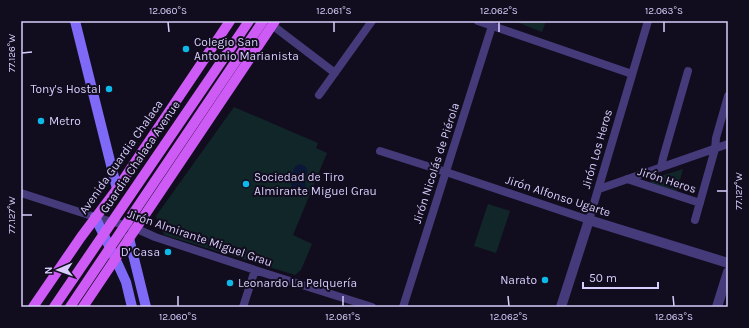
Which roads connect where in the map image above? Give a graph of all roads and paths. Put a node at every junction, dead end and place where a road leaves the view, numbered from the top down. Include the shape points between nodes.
1 (75, 21) edge
2 (230, 21) edge
3 (249, 21) edge
4 (372, 21) edge
5 (478, 21) edge
6 (648, 21) edge
7 (270, 22) edge
8 (492, 26) junction
9 (688, 71) dead end
10 (335, 73) junction
11 (632, 74) junction
12 (319, 95) dead end
13 (728, 96) edge
14 (728, 144) edge
15 (715, 149) junction
16 (380, 151) dead end
17 (661, 168) junction
18 (446, 172) junction
19 (627, 179) junction
20 (117, 189) junction
21 (599, 189) junction
22 (21, 193) edge
23 (700, 203) junction
24 (95, 217) junction
25 (589, 220) junction
26 (695, 220) dead end
27 (135, 228) junction
28 (129, 238) junction
29 (116, 258) junction
30 (728, 263) edge
31 (255, 270) junction
32 (728, 272) edge
33 (33, 307) edge
34 (54, 307) edge
35 (70, 307) edge
36 (83, 307) edge
37 (132, 307) edge
38 (146, 307) edge
39 (243, 307) edge
40 (372, 307) edge
41 (403, 307) edge
42 (561, 307) edge
43 (717, 307) edge

1 - 20 main road
2 - 20 main road, Avenida Guardia Chalaca
3 - 34 main road, Guardia Chalaca Avenue, bridge
4 - 10 street
5 - 8 street
6 - 11 street, Jirón Los Heros
7 - 10 street
7 - 27 main road
7 - 35 main road, bridge
8 - 11 street
8 - 18 street, Jirón Nicolás de Piérola
9 - 17 street
10 - 12 street
11 - 21 street, Jirón Los Heros
13 - 15 street
14 - 15 street
15 - 17 street
15 - 23 street
16 - 18 street, Jirón Alfonso Ugarte
17 - 19 street
18 - 25 street, Jirón Alfonso Ugarte
18 - 41 street, Jirón Nicolás de Piérola
19 - 21 street
19 - 23 street, Jirón Heros
20 - 24 main road, Avenida Guardia Chalaca
21 - 25 street, Jirón Los Heros
22 - 24 street, Jirón Almirante Miguel Grau
23 - 26 street
24 - 27 street, Jirón Almirante Miguel Grau
24 - 29 main road
24 - 33 main road, Avenida Guardia Chalaca
25 - 30 street, Jirón Alfonso Ugarte
25 - 42 street, Jirón Los Heros
27 - 28 main road
27 - 31 street, Jirón Almirante Miguel Grau
28 - 29 main road
28 - 38 main road
29 - 36 main road
29 - 37 main road via 126,282
31 - 39 street
31 - 40 street, Jirón Almirante Miguel Grau
32 - 43 street

